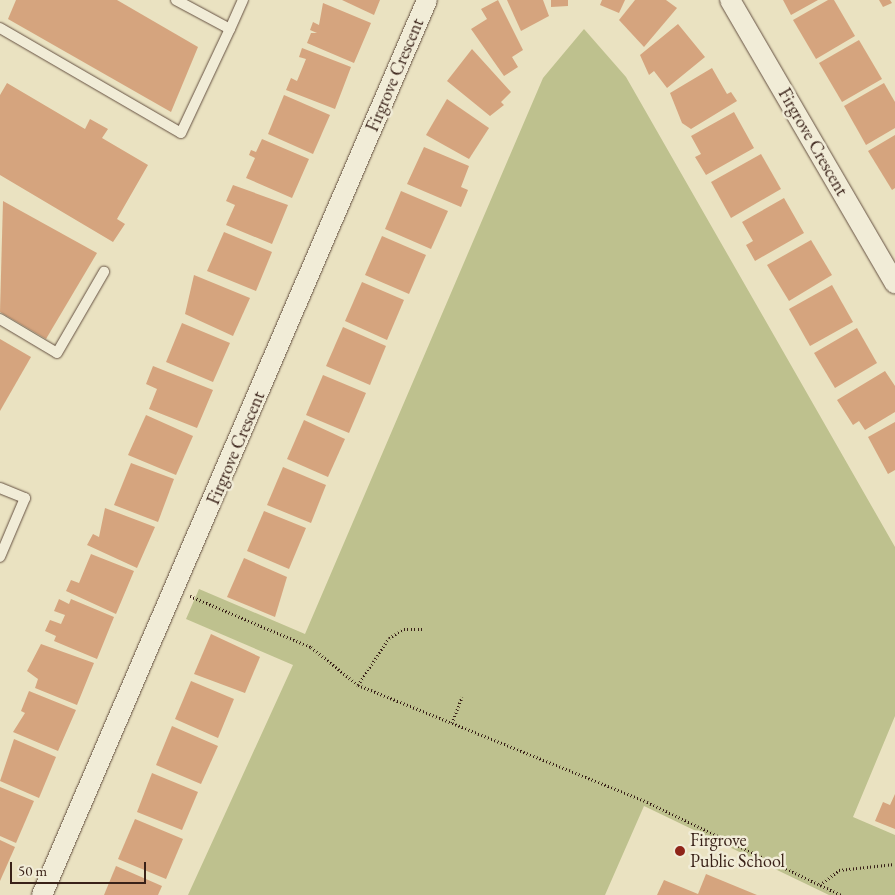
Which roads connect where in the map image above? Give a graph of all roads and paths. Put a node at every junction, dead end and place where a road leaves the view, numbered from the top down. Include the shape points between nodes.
1 (176, 0) edge
2 (243, 0) edge
3 (427, 0) edge
4 (730, 0) edge
5 (0, 28) edge
6 (230, 29) junction
7 (104, 272) dead end
8 (895, 284) edge
9 (0, 320) edge
10 (0, 488) edge
11 (0, 557) edge
12 (176, 590) junction
13 (424, 629) dead end
14 (358, 685) junction
15 (462, 697) dead end
16 (452, 723) junction
17 (895, 864) edge
18 (820, 885) junction
19 (42, 895) edge
20 (841, 895) edge

1 - 6 lane
2 - 6 lane
3 - 12 street, Firgrove Crescent
4 - 8 street, Firgrove Crescent
5 - 6 lane via 182,133
7 - 9 lane via 57,353
10 - 11 lane via 25,498
12 - 14 path via 311,647
12 - 19 street, Firgrove Crescent
13 - 14 path via 404,629 389,638
14 - 16 path
15 - 16 path
16 - 18 path via 647,802
17 - 18 path via 839,870
18 - 20 path

